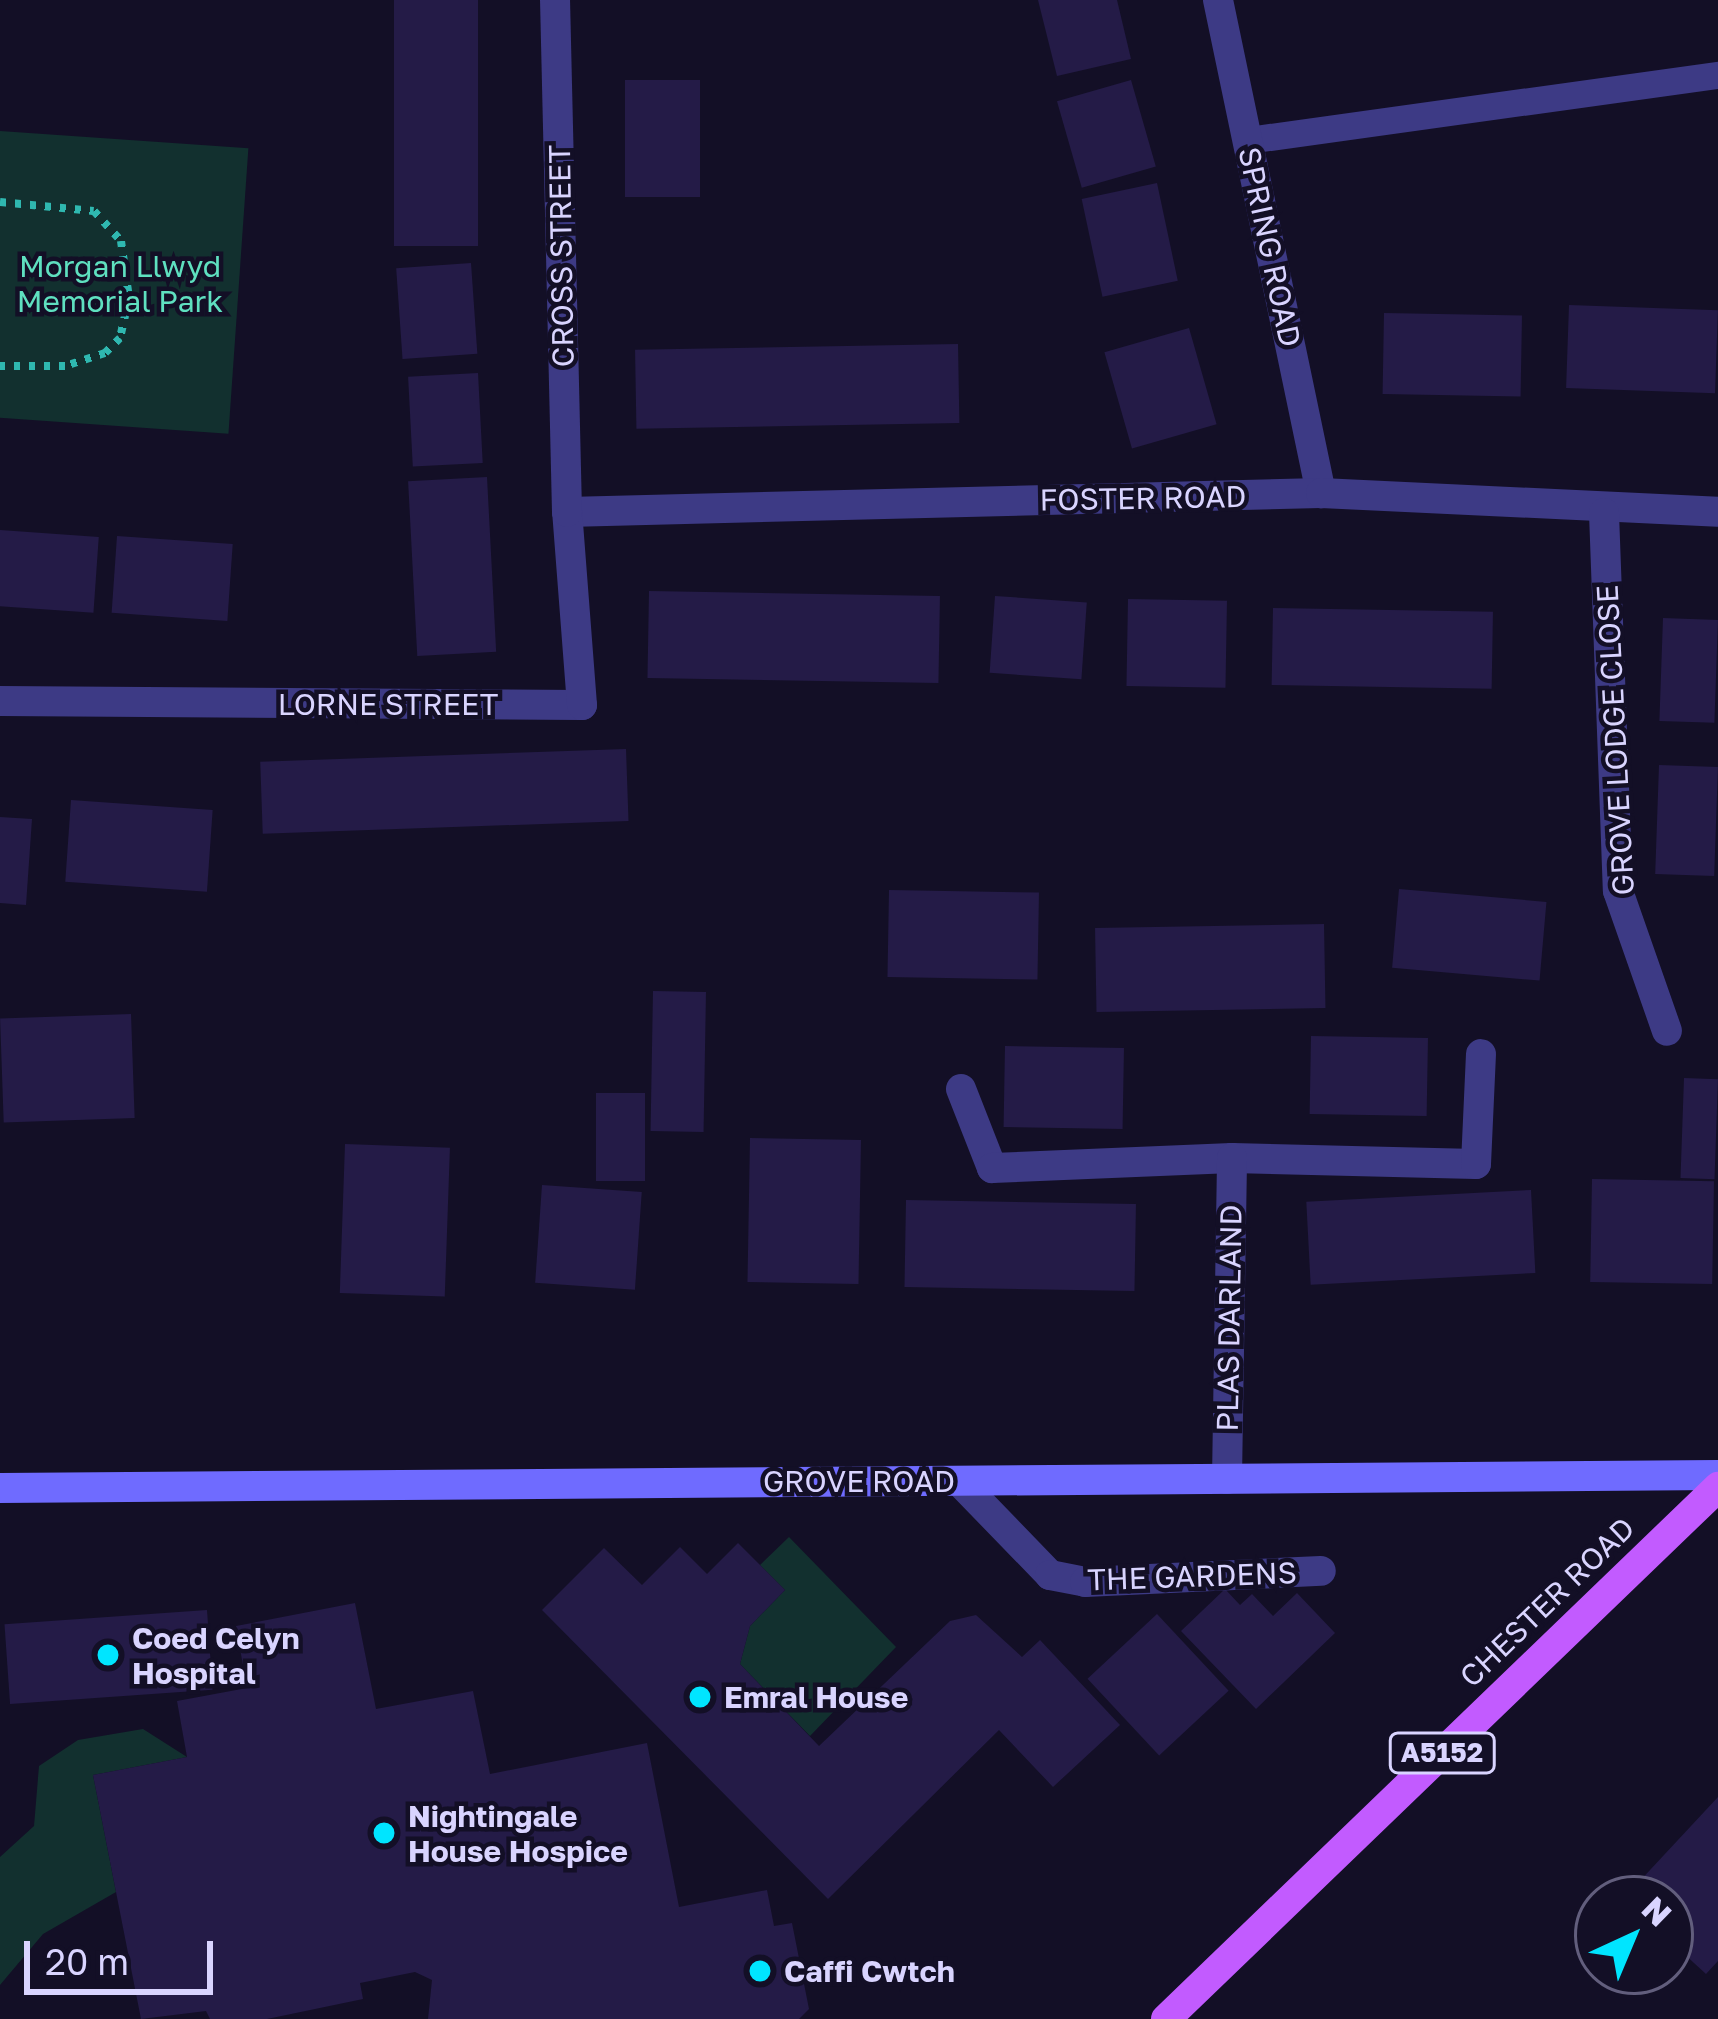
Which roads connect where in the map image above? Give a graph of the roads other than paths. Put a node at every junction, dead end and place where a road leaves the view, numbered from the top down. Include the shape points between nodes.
1 (554, 0) edge
2 (1218, 0) edge
3 (1718, 75) edge
4 (1248, 140) junction
5 (1321, 494) junction
6 (567, 512) junction
7 (1718, 512) edge
8 (1604, 513) junction
9 (0, 701) edge
10 (1667, 1031) dead end
11 (1481, 1054) dead end
12 (961, 1089) dead end
13 (1232, 1157) junction
14 (1718, 1475) edge
15 (1227, 1479) junction
16 (959, 1480) junction
17 (1718, 1487) edge
18 (0, 1488) edge
19 (1321, 1571) dead end
20 (1166, 2019) edge

1 - 6 street, CROSS STREET
2 - 4 street, SPRING ROAD
3 - 4 lane
4 - 5 street, SPRING ROAD
5 - 6 street, FOSTER ROAD
5 - 8 street, FOSTER ROAD
6 - 9 street, LORNE STREET via 582,705
7 - 8 street, FOSTER ROAD
8 - 10 street, GROVE LODGE CLOSE via 1618,891
11 - 13 street via 1476,1164
12 - 13 street via 992,1168
13 - 15 street, PLAS DARLAND
14 - 15 street, GROVE ROAD
15 - 16 street, GROVE ROAD
16 - 18 street, GROVE ROAD
16 - 19 street, THE GARDENS via 1050,1575 1085,1582
17 - 20 main road, CHESTER ROAD / A5152

